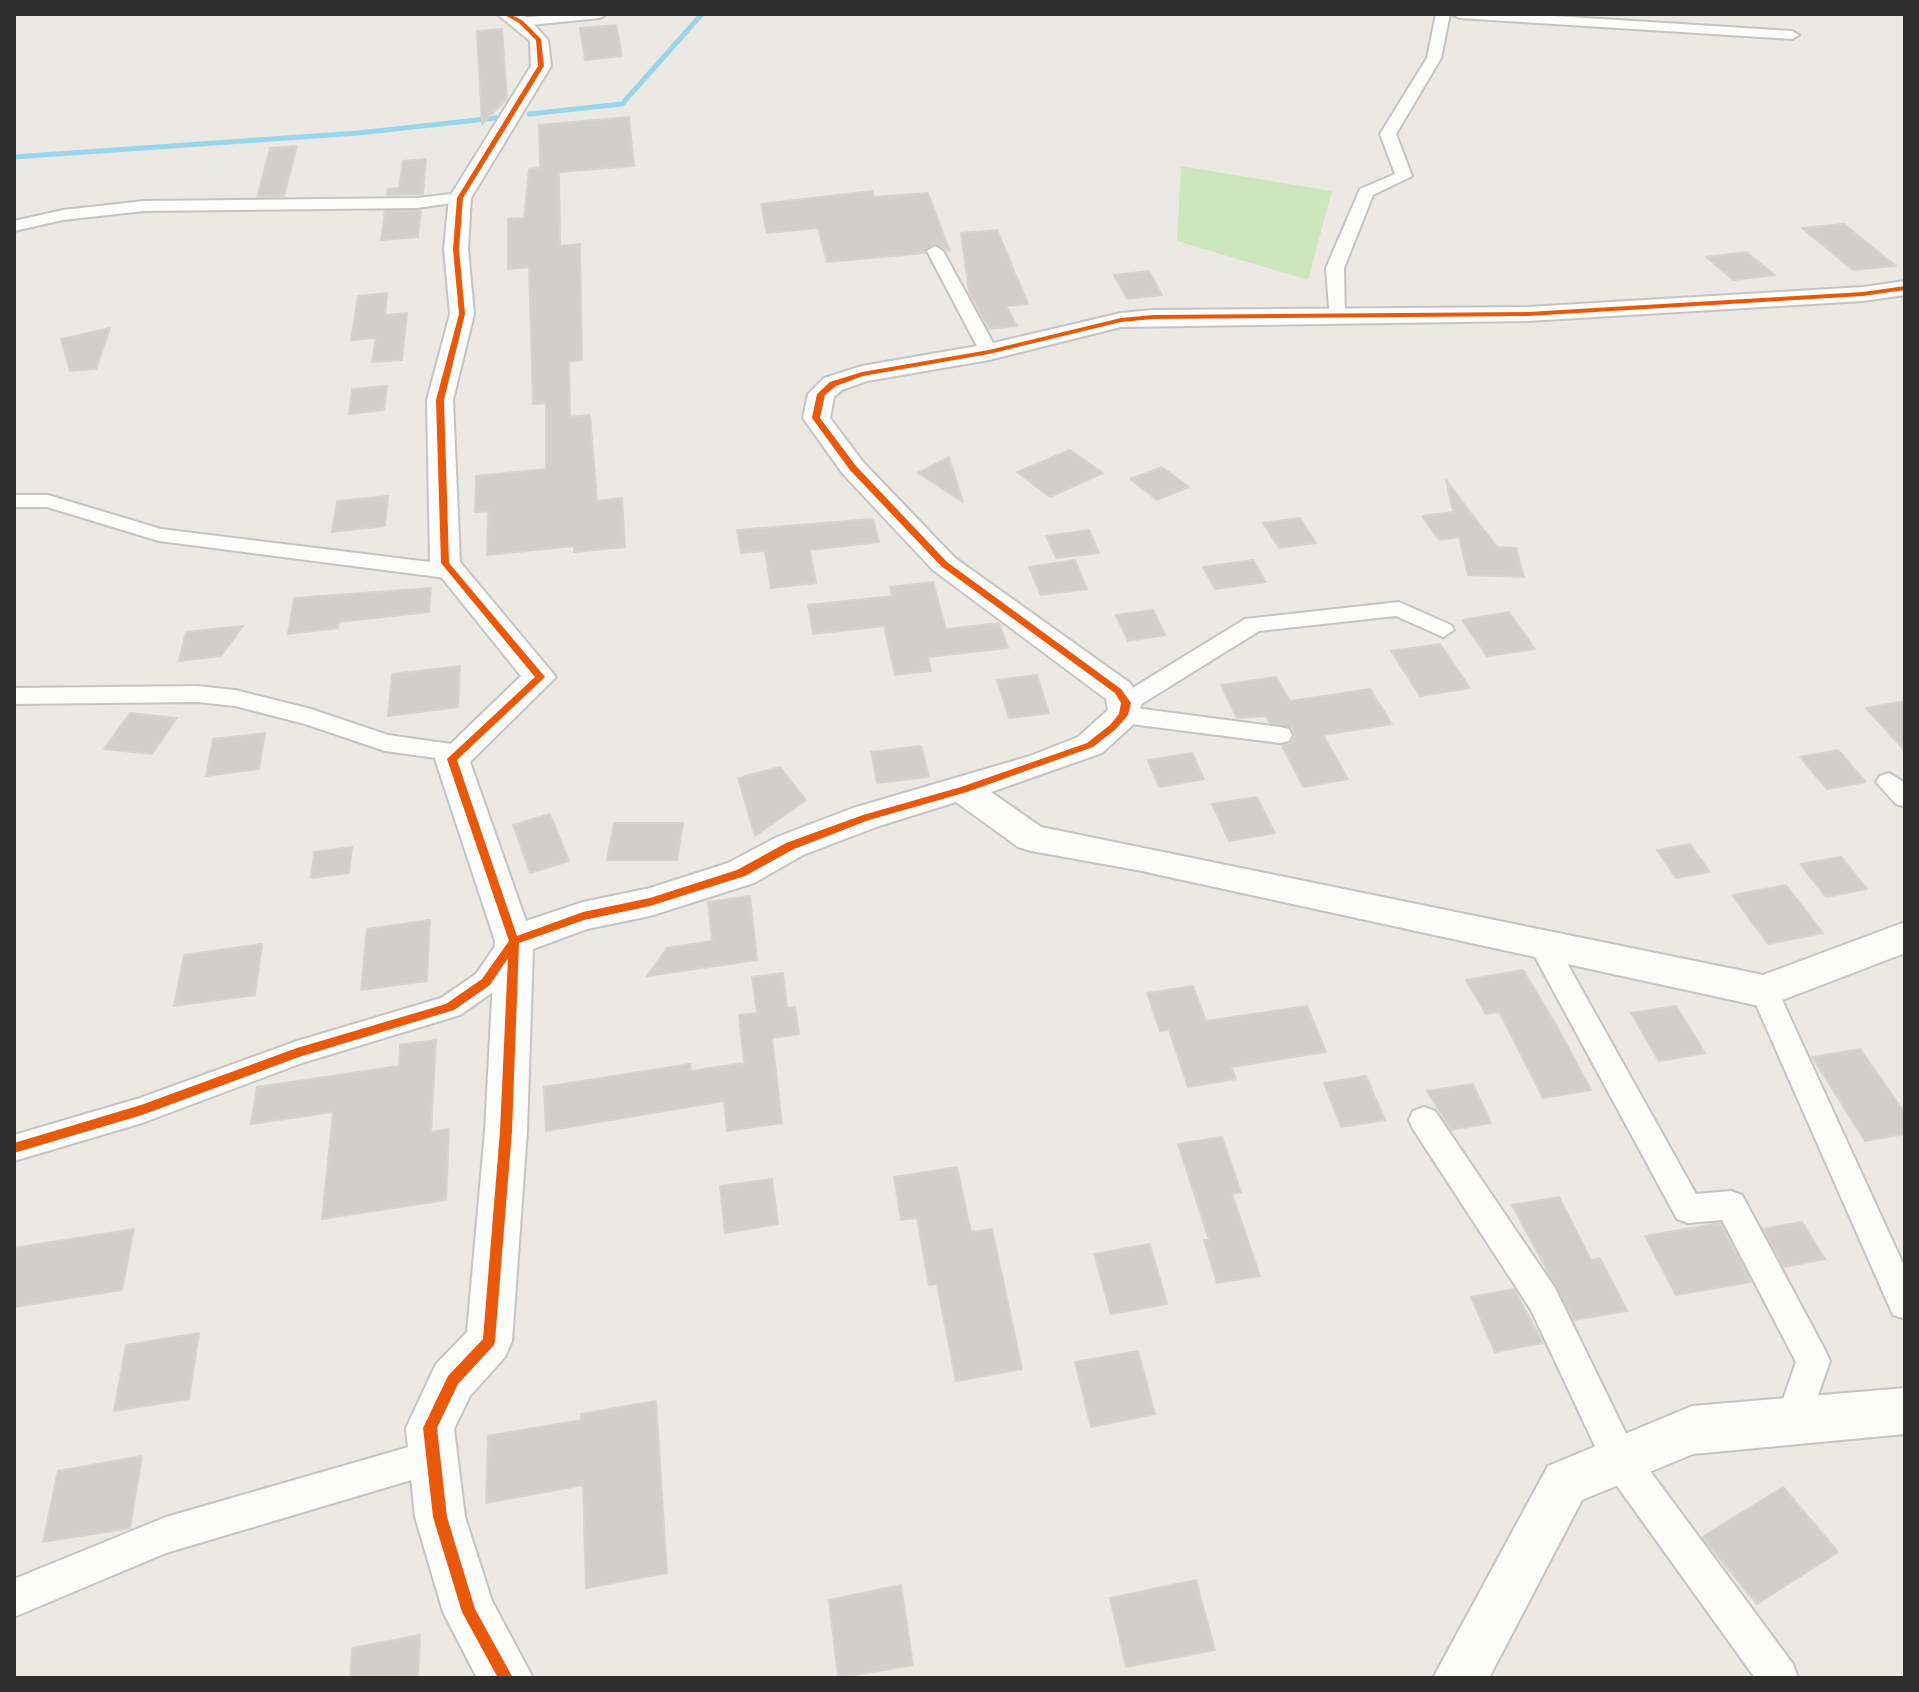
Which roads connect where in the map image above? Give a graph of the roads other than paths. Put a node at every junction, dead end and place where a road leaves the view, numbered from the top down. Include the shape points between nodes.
1 (600, 14) edge
2 (1443, 14) edge
3 (1459, 14) edge
4 (514, 18) edge
5 (1792, 35) dead end
6 (460, 198) junction
7 (14, 226) edge
8 (935, 251) dead end
9 (1905, 288) edge
10 (1336, 317) junction
11 (989, 352) junction
12 (14, 501) edge
13 (454, 572) junction
14 (1443, 630) dead end
15 (14, 696) edge
16 (1124, 709) junction
17 (1280, 735) dead end
18 (458, 753) junction
19 (964, 790) junction
20 (1905, 937) edge
21 (514, 941) junction
22 (1542, 944) junction
23 (1764, 991) junction
24 (1424, 1120) dead end
25 (14, 1148) edge
26 (1905, 1304) edge
27 (1905, 1411) edge
28 (1793, 1420) junction
29 (433, 1458) junction
30 (1620, 1460) junction
31 (14, 1598) edge
32 (506, 1678) edge
33 (1460, 1678) edge
34 (1779, 1678) edge

1 - 4 street
2 - 10 street via 1434,58 1388,134 1404,176 1366,192 1335,268
3 - 5 street
4 - 6 street via 539,40 541,66
6 - 7 street via 144,206
6 - 13 street via 456,249 462,314 440,400 445,563
8 - 11 street
9 - 10 street via 1528,314
10 - 11 street via 1153,317
11 - 16 street via 833,384 821,394 816,418 853,468 944,564 1118,691
12 - 13 street via 48,501 159,535
13 - 18 street via 540,677
14 - 16 street via 1399,609 1253,624
15 - 18 street via 235,698 385,743
16 - 17 street
16 - 19 street via 1090,745
18 - 21 street via 452,759
19 - 21 street via 866,817 741,873 650,902 583,916
19 - 22 street via 1031,838
20 - 23 street
21 - 25 street via 486,982 450,1007
21 - 29 street via 489,1341 453,1380 430,1428
22 - 23 street
22 - 28 street via 1688,1209 1731,1205 1813,1361
23 - 26 street
24 - 30 street via 1543,1299
27 - 28 street
28 - 30 street via 1692,1430
29 - 31 street via 166,1535
29 - 32 street via 440,1517 469,1612
30 - 33 street via 1565,1483
30 - 34 street

